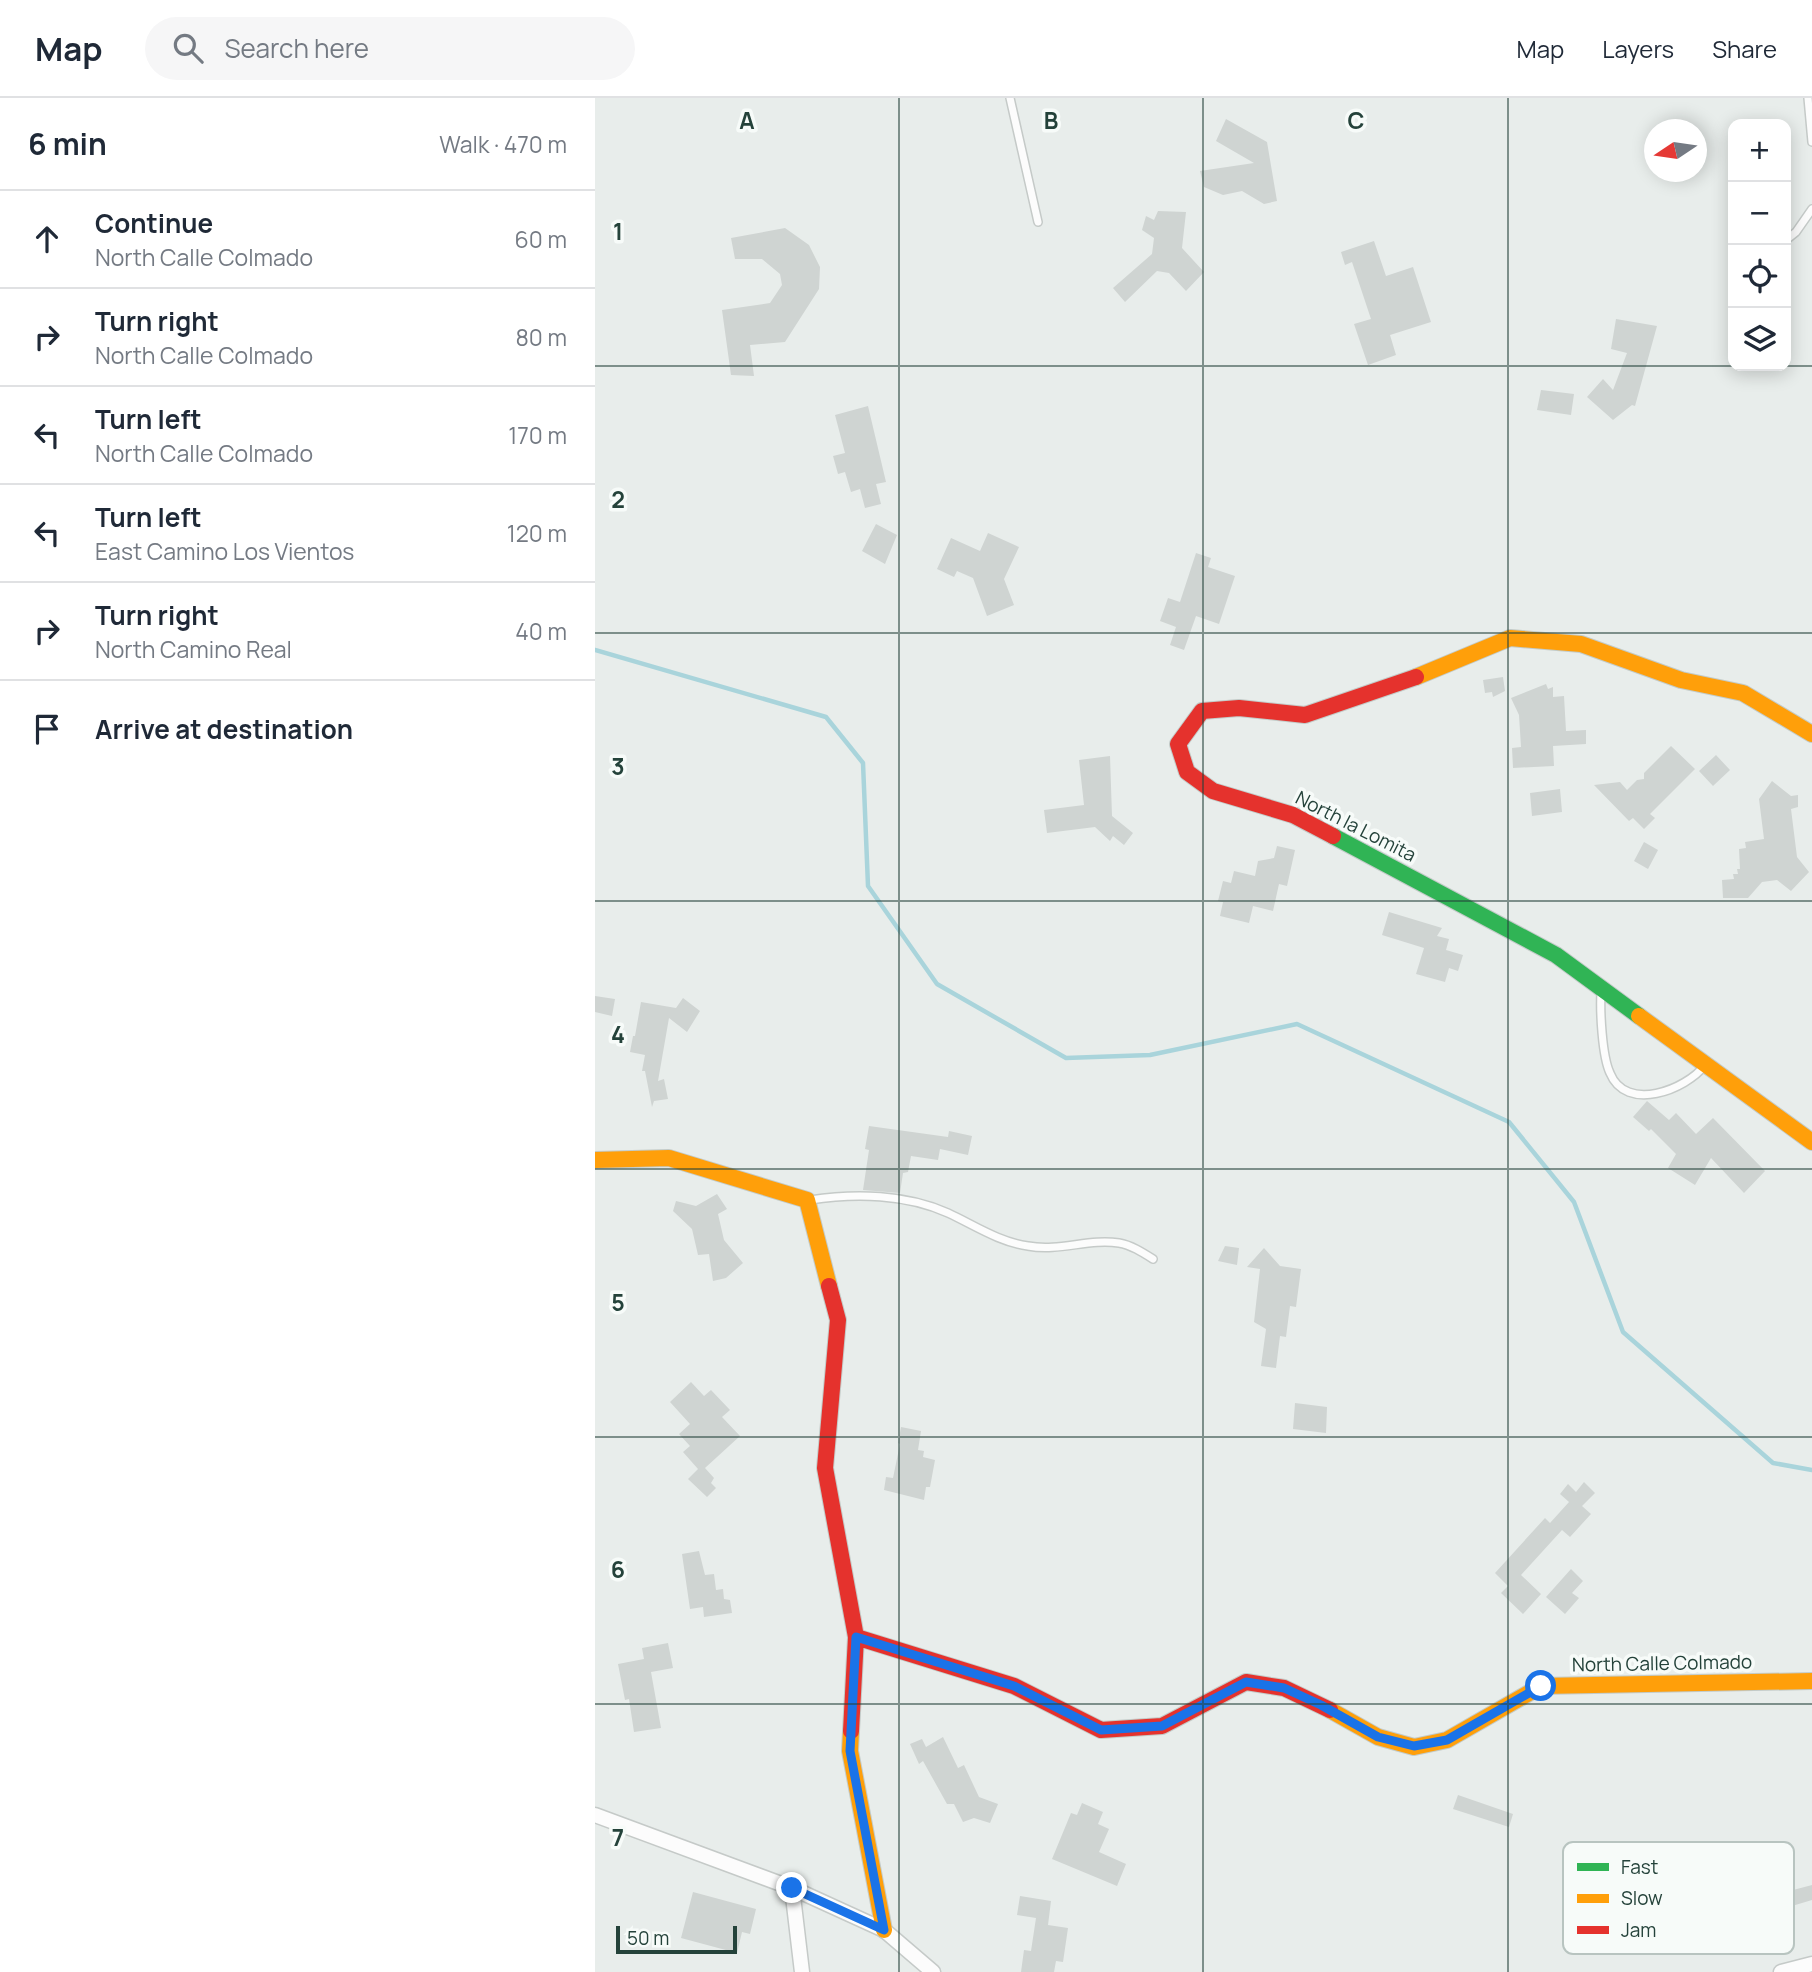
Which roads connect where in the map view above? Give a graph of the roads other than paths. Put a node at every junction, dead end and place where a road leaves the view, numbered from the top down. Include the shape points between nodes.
1 (1010, 98) edge
2 (1808, 98) edge
3 (1812, 142) edge
4 (1812, 209) edge
5 (1038, 222) dead end
6 (1791, 236) edge
7 (1812, 734) edge
8 (1602, 988) junction
9 (1706, 1064) junction
10 (1812, 1142) edge
11 (595, 1160) edge
12 (807, 1200) junction
13 (1153, 1259) dead end
14 (856, 1637) junction
15 (1812, 1681) edge
16 (595, 1815) edge
17 (792, 1888) junction
18 (884, 1930) junction
19 (1812, 1964) edge
20 (802, 1972) edge
21 (933, 1972) edge
22 (1781, 1972) edge

1 - 5 lane
2 - 3 lane
4 - 6 lane
7 - 8 street, North la Lomita via 1743,693 1681,680 1581,643 1510,638 1395,686 1305,715 1239,708 1202,711 1178,744 1187,772 1213,790 1293,815 1556,956
8 - 9 street, North la Lomita
8 - 9 lane via 1600,1015 1610,1074 1622,1088 1657,1094 1688,1082
9 - 10 street, North la Lomita
11 - 12 street via 669,1158
12 - 13 lane via 839,1196 908,1201 1024,1246 1049,1249 1121,1243
12 - 14 street via 838,1320 825,1468
14 - 15 street, North Calle Colmado via 1014,1686 1101,1730 1162,1726 1246,1682 1284,1688 1378,1737 1414,1746 1447,1740 1541,1686
14 - 18 street via 850,1751
16 - 17 street
17 - 18 street
17 - 20 street
18 - 21 street
19 - 22 street

